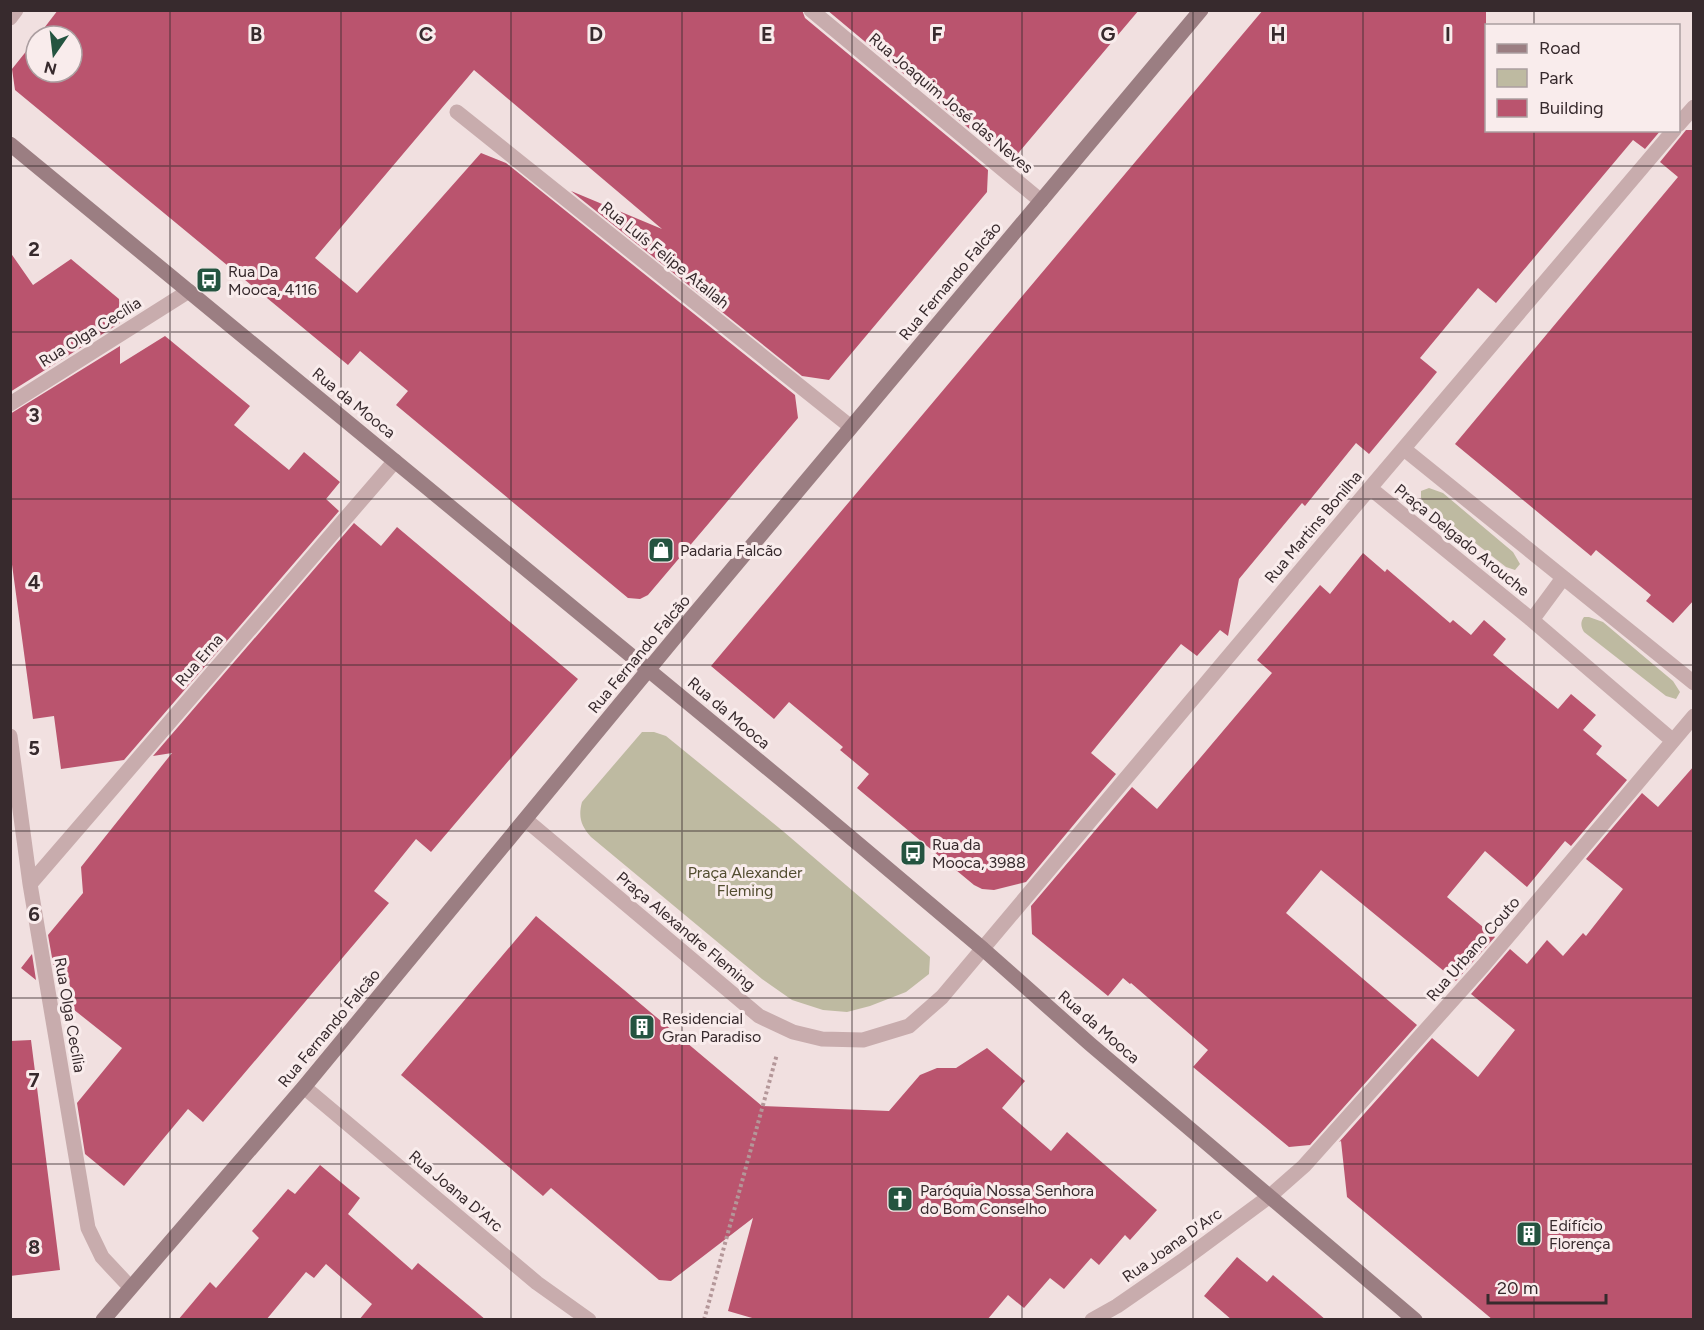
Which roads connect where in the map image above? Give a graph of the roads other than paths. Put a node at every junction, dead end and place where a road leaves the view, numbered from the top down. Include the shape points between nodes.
1 (16, 10) edge
2 (811, 10) edge
3 (1201, 10) edge
4 (10, 18) edge
5 (1694, 107) edge
6 (457, 112) dead end
7 (1680, 123) edge
8 (1672, 132) edge
9 (10, 144) edge
10 (1041, 201) junction
11 (189, 291) junction
12 (10, 404) edge
13 (851, 427) junction
14 (1404, 449) junction
15 (395, 461) junction
16 (1370, 488) junction
17 (1563, 578) junction
18 (1532, 620) junction
19 (649, 670) junction
20 (1694, 682) edge
21 (1694, 716) edge
22 (10, 736) edge
23 (1672, 740) junction
24 (526, 820) junction
25 (30, 884) junction
26 (983, 949) junction
27 (304, 1087) junction
28 (1270, 1196) junction
29 (130, 1287) junction
30 (103, 1320) edge
31 (589, 1320) edge
32 (1092, 1320) edge
33 (1415, 1320) edge

1 - 4 street
2 - 10 street, Rua Joaquim José das Neves
3 - 10 main road, Rua Fernando Falcão
5 - 7 street
6 - 13 street, Rua Luís Felipe Atallah
8 - 14 street, Rua Martins Bonilha
9 - 11 main road, Rua da Mooca
10 - 13 main road, Rua Fernando Falcão
11 - 12 street, Rua Olga Cecília
11 - 15 main road, Rua da Mooca
13 - 19 main road, Rua Fernando Falcão
14 - 16 street, Rua Martins Bonilha
14 - 17 street, Praça Delgado Arouche
15 - 19 main road, Rua da Mooca
15 - 25 street, Rua Erna
16 - 18 street, Praça Delgado Arouche
16 - 26 street, Rua Martins Bonilha
17 - 18 street, Praça Delgado Arouche
17 - 20 street, Praça Delgado Arouche
18 - 23 street, Praça Delgado Arouche
19 - 24 main road, Rua Fernando Falcão
19 - 26 main road, Rua da Mooca
21 - 23 street, Rua Urbano Couto
22 - 25 street, Rua Olga Cecília
23 - 28 street, Rua Urbano Couto via 1475,975 1304,1166
24 - 26 street, Praça Alexandre Fleming via 759,1016 822,1039 863,1040 909,1026 942,998
24 - 27 main road, Rua Fernando Falcão
25 - 29 street, Rua Olga Cecília via 88,1228 102,1257
26 - 28 main road, Rua da Mooca
27 - 29 main road, Rua Fernando Falcão
27 - 31 street, Rua Joana D'Arc via 537,1283
28 - 32 street, Rua Joana D'Arc via 1173,1268
28 - 33 main road, Rua da Mooca
29 - 30 main road, Rua Fernando Falcão

